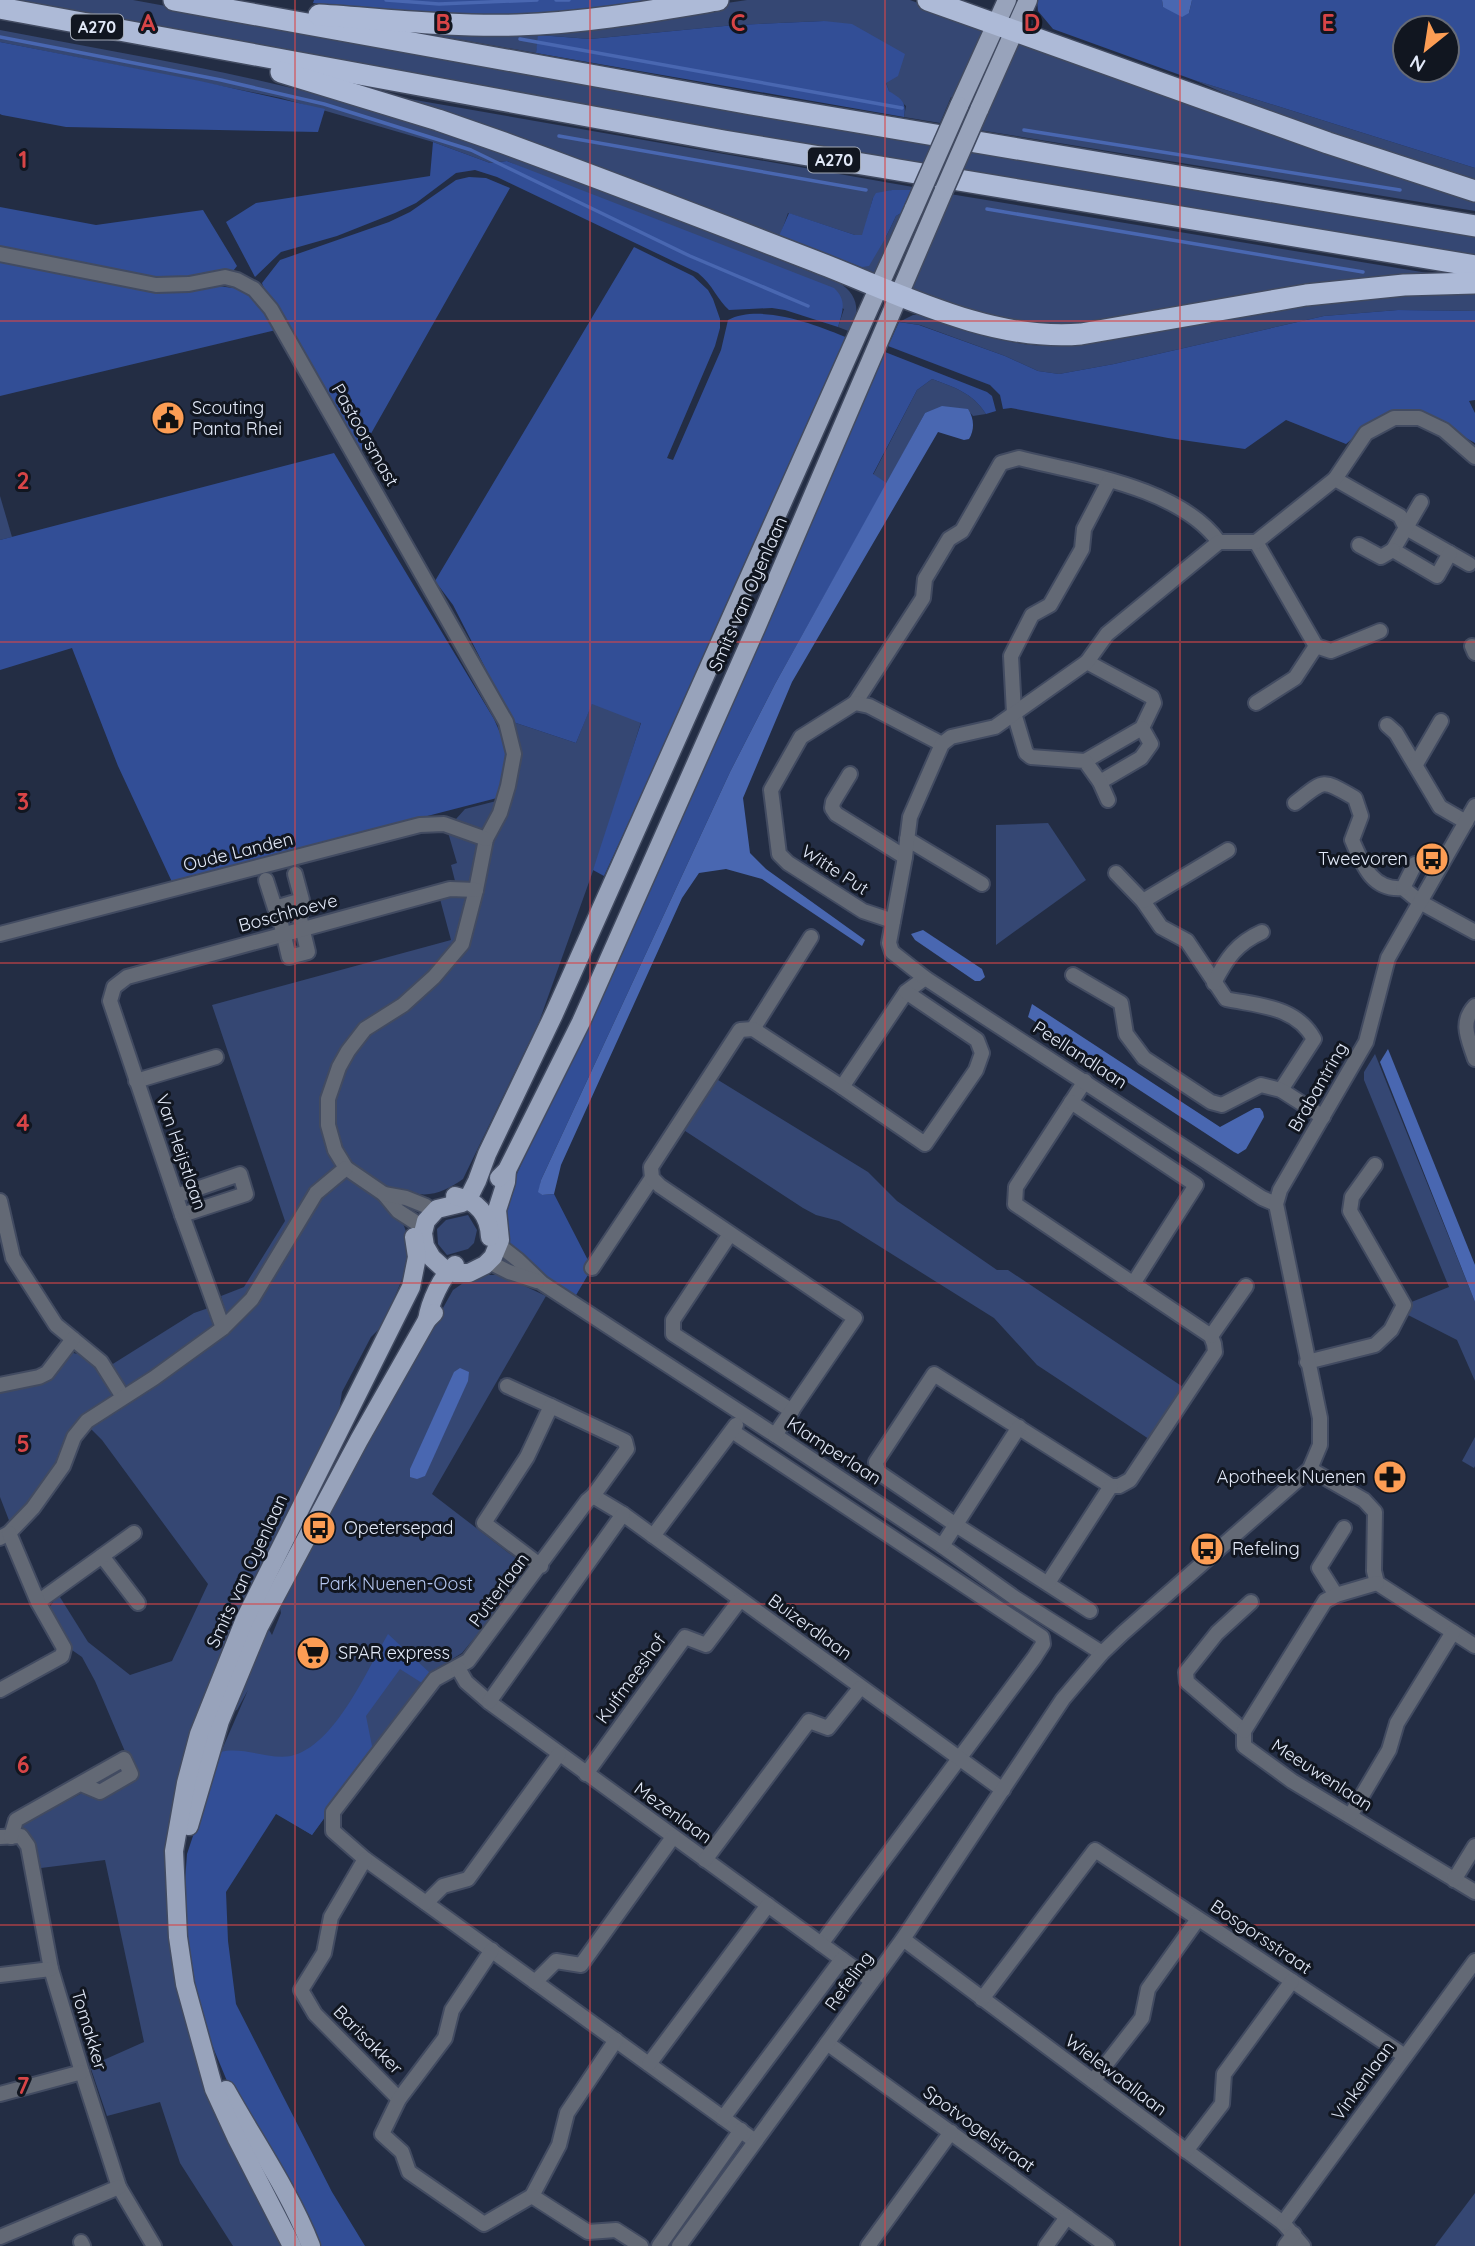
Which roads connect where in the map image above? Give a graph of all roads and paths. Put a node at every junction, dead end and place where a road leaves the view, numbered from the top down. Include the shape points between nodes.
1 (174, 0) edge
2 (718, 0) edge
3 (928, 0) edge
4 (1007, 0) edge
5 (1028, 0) edge
6 (0, 8) edge
7 (229, 10) junction
8 (1005, 27) junction
9 (195, 45) junction
10 (1475, 191) edge
11 (1475, 226) edge
12 (0, 254) edge
13 (1475, 265) edge
14 (1475, 283) edge
15 (889, 289) junction
16 (1475, 457) edge
17 (1335, 479) junction
18 (1109, 481) junction
19 (1421, 502) dead end
20 (1406, 528) junction
21 (1219, 542) junction
22 (1256, 542) junction
23 (1359, 545) dead end
24 (1393, 550) junction
25 (1450, 553) junction
26 (1469, 564) dead end
27 (1380, 631) dead end
28 (1316, 646) junction
29 (1087, 662) junction
30 (855, 703) junction
31 (1256, 704) dead end
32 (1014, 713) junction
33 (1441, 721) dead end
34 (1387, 725) dead end
35 (1142, 728) junction
36 (942, 744) junction
37 (1085, 761) junction
38 (1416, 764) junction
39 (850, 774) dead end
40 (1100, 782) junction
41 (1108, 800) dead end
42 (1295, 803) dead end
43 (1475, 806) edge
44 (1466, 822) junction
45 (486, 839) junction
46 (907, 839) junction
47 (1228, 850) dead end
48 (905, 857) junction
49 (1416, 864) dead end
50 (1116, 873) dead end
51 (295, 874) dead end
52 (267, 880) dead end
53 (982, 884) dead end
54 (1403, 888) junction
55 (476, 890) junction
56 (1143, 901) junction
57 (296, 902) junction
58 (1420, 902) junction
59 (277, 907) junction
60 (892, 922) junction
61 (301, 929) junction
62 (1262, 932) dead end
63 (1475, 932) edge
64 (0, 934) edge
65 (283, 934) junction
66 (811, 937) dead end
67 (1073, 975) dead end
68 (925, 978) junction
69 (1214, 983) junction
70 (114, 986) joint
71 (906, 992) junction
72 (1475, 1006) edge
73 (753, 1029) junction
74 (216, 1057) dead end
75 (1475, 1059) edge
76 (136, 1081) junction
77 (1085, 1081) junction
78 (842, 1087) junction
79 (1281, 1090) junction
80 (1071, 1102) junction
81 (1323, 1117) junction
82 (1375, 1165) dead end
83 (346, 1168) junction
84 (652, 1178) junction
85 (384, 1194) junction
86 (176, 1196) junction
87 (462, 1198) junction
88 (0, 1201) edge
89 (1276, 1204) junction
90 (426, 1206) junction
91 (490, 1211) junction
92 (182, 1215) junction
93 (420, 1225) junction
94 (730, 1234) junction
95 (494, 1243) junction
96 (423, 1256) junction
97 (7, 1260) edge
98 (489, 1262) junction
99 (592, 1268) dead end
100 (454, 1272) junction
101 (542, 1283) junction
102 (1133, 1284) junction
103 (1247, 1286) dead end
104 (223, 1328) junction
105 (1211, 1336) junction
106 (73, 1339) junction
107 (1307, 1362) junction
108 (0, 1385) edge
109 (507, 1385) dead end
110 (123, 1397) junction
111 (551, 1406) junction
112 (792, 1411) junction
113 (743, 1414) junction
114 (1019, 1427) junction
115 (732, 1431) junction
116 (775, 1435) junction
117 (1310, 1469) junction
118 (1111, 1486) junction
119 (593, 1496) junction
120 (623, 1514) junction
121 (957, 1525) junction
122 (1344, 1528) dead end
123 (134, 1533) dead end
124 (5, 1536) edge
125 (653, 1536) junction
126 (942, 1546) junction
127 (103, 1556) junction
128 (541, 1566) junction
129 (1048, 1583) junction
130 (1377, 1583) junction
131 (1336, 1595) junction
132 (740, 1600) junction
133 (38, 1602) junction
134 (1251, 1602) dead end
135 (138, 1603) dead end
136 (1090, 1611) dead end
137 (1454, 1632) junction
138 (1475, 1646) edge
139 (1102, 1653) junction
140 (458, 1668) junction
141 (860, 1688) junction
142 (0, 1690) edge
143 (489, 1702) junction
144 (1244, 1731) junction
145 (559, 1754) junction
146 (960, 1759) junction
147 (586, 1774) junction
148 (81, 1784) dead end
149 (1003, 1790) junction
150 (1350, 1816) junction
151 (6, 1837) edge
152 (673, 1837) junction
153 (1475, 1846) edge
154 (365, 1859) junction
155 (705, 1860) junction
156 (1454, 1880) junction
157 (175, 1891) junction
158 (1475, 1892) edge
159 (426, 1903) junction
160 (768, 1905) junction
161 (1198, 1919) junction
162 (903, 1938) junction
163 (821, 1944) junction
164 (492, 1951) junction
165 (842, 1959) junction
166 (1475, 1961) edge
167 (51, 1969) junction
168 (0, 1975) edge
169 (872, 1981) junction
170 (1292, 1981) junction
171 (535, 1982) junction
172 (982, 1999) junction
173 (616, 2040) junction
174 (827, 2043) junction
175 (1405, 2056) junction
176 (208, 2064) junction
177 (649, 2064) junction
178 (82, 2073) junction
179 (1093, 2081) junction
180 (0, 2094) edge
181 (399, 2099) junction
182 (723, 2118) junction
183 (741, 2130) junction
184 (951, 2132) junction
185 (755, 2141) junction
186 (1186, 2151) junction
187 (119, 2187) junction
188 (532, 2196) junction
189 (1068, 2217) junction
190 (1283, 2224) junction
191 (0, 2238) edge
192 (1294, 2242) edge
193 (154, 2246) edge
194 (292, 2246) edge
195 (311, 2246) edge
196 (641, 2246) edge
197 (659, 2246) edge
198 (679, 2246) edge
199 (867, 2246) edge
200 (1046, 2246) edge
201 (1107, 2246) edge

1 - 7 highway, A270
2 - 7 highway, A270 via 520,25 422,24
3 - 8 highway
4 - 8 main road
5 - 8 main road
6 - 9 highway, A270
7 - 11 highway, A270
8 - 10 highway
8 - 15 main road, Smits van Oyenlaan, bridge via 979,110 934,211
8 - 15 main road, Smits van Oyenlaan, bridge via 959,106 914,208
9 - 13 highway, A270 via 737,143
9 - 15 highway, A270 via 504,143
12 - 45 street, Pastoorsmast via 156,285 225,277 254,289 271,309 506,722 514,754 500,813
14 - 15 highway, A270 via 1306,295 1058,336 988,326
15 - 87 main road, Smits van Oyenlaan via 485,1165
15 - 91 main road, Smits van Oyenlaan via 766,605 581,1022 507,1170 498,1179
16 - 17 street via 1444,430 1419,418 1394,418 1366,433
17 - 20 street via 1399,516
17 - 22 street
18 - 21 street via 1153,493 1208,526
18 - 30 street, Witte Put via 1019,458 1001,463 962,531 949,539 925,579 923,598
18 - 32 street via 1084,529 1083,549 1049,605 1032,615 1011,656
19 - 20 street
20 - 24 street
20 - 25 street
21 - 22 street
21 - 29 street via 1107,634
22 - 28 street
23 - 24 street via 1381,557
24 - 25 street via 1437,576
25 - 26 street
27 - 28 street via 1331,650
28 - 31 street via 1295,678
29 - 32 street
29 - 35 street via 1152,697 1154,703
30 - 36 street
30 - 60 street, Witte Put via 801,737 771,790 779,854 863,911
32 - 36 street via 995,727 951,737
32 - 37 street via 1031,757
33 - 38 street
34 - 38 street
35 - 37 street
35 - 40 street via 1151,744 1141,758
36 - 46 street via 910,817
37 - 40 street
38 - 44 street via 1440,807
39 - 48 street via 832,808
40 - 41 street
42 - 54 street via 1328,783 1355,799 1361,816 1352,840 1362,863 1388,889
43 - 44 street, Brabantring
44 - 58 street, Brabantring
45 - 55 street, Pastoorsmast
45 - 64 street, Oude Landen via 444,824 420,825
46 - 48 street
46 - 53 street
47 - 56 street
48 - 60 street
49 - 54 street
50 - 56 street
51 - 57 street via 302,900
52 - 59 street
54 - 58 street
55 - 61 street, Boschhoeve via 450,889
55 - 83 street, Pastoorsmast via 462,944 434,977 365,1029 339,1067 328,1099 328,1125
56 - 69 street via 1161,927 1187,941
57 - 59 street
57 - 61 street
58 - 63 street
58 - 81 street, Brabantring via 1388,958 1366,1042
59 - 65 street
60 - 68 street, Peellandlaan via 888,943 892,951
61 - 65 street, Boschhoeve
61 - 65 street via 307,952 289,957
62 - 69 street via 1227,957
65 - 70 street, Boschhoeve via 127,976
66 - 73 street
67 - 79 street via 1121,1003 1126,1034 1144,1058 1211,1102 1222,1105 1261,1085
68 - 71 street
68 - 77 street, Peellandlaan
69 - 79 street via 1226,999 1282,1009 1311,1033 1314,1039
70 - 76 street, Van Heijstlaan via 110,1000
71 - 78 street
71 - 78 street via 976,1040 982,1053 976,1070 925,1144
72 - 75 street via 1464,1027
73 - 78 street
73 - 84 street via 740,1030 724,1051 650,1167
74 - 76 street
76 - 86 street, Van Heijstlaan
77 - 80 street
77 - 89 street, Peellandlaan
79 - 81 street
80 - 102 street via 1016,1187 1015,1205
80 - 102 street via 1196,1185
81 - 89 street, Brabantring
82 - 107 street via 1352,1197 1350,1211 1404,1305 1391,1330 1375,1345
83 - 85 street
83 - 104 street via 316,1193 253,1299
84 - 94 street
84 - 99 street
85 - 90 street
85 - 93 street via 398,1211
86 - 92 street, Van Heijstlaan
86 - 92 street via 240,1174 246,1194
87 - 90 main road via 442,1197
87 - 91 main road
87 - 93 main road via 462,1203 438,1209
88 - 97 street
89 - 107 street
90 - 93 main road
91 - 95 main road
92 - 104 street, Van Heijstlaan
93 - 96 main road, Smits van Oyenlaan via 413,1235
94 - 112 street via 673,1320 673,1334
94 - 112 street via 855,1318
95 - 98 main road
95 - 100 main road via 476,1260 455,1266
95 - 101 street, Klamperlaan
96 - 100 main road
96 - 157 main road, Smits van Oyenlaan via 245,1619 211,1700 186,1783 174,1851
97 - 106 street via 56,1325
98 - 100 main road via 475,1271
98 - 101 street, Klamperlaan
100 - 157 main road, Smits van Oyenlaan via 429,1308 427,1320 258,1627 199,1788
101 - 113 street, Klamperlaan
102 - 105 street
103 - 105 street
104 - 110 street
105 - 118 street via 1215,1352 1130,1480
106 - 108 street via 47,1373
106 - 110 street via 101,1362
107 - 117 street via 1320,1418 1320,1445
109 - 111 street
110 - 124 street via 86,1421 33,1508
111 - 119 street, Putterlaan via 625,1441 627,1449
111 - 128 street via 527,1457 484,1523
112 - 116 street
113 - 115 street
113 - 116 street, Klamperlaan
114 - 118 street
114 - 121 street
114 - 121 street via 934,1374 876,1462 878,1472
115 - 125 street
115 - 146 street via 1042,1637 1043,1644
116 - 126 street, Klamperlaan
117 - 130 street via 1364,1500 1375,1512
117 - 139 street, Refeling
118 - 129 street
119 - 120 street, Buizerdlaan
119 - 128 street, Putterlaan
120 - 125 street, Buizerdlaan
120 - 143 street
121 - 126 street
121 - 129 street
122 - 131 street via 1320,1568
123 - 127 street
124 - 133 street
125 - 132 street, Buizerdlaan
126 - 139 street, Klamperlaan
127 - 133 street
127 - 135 street
128 - 140 street, Putterlaan via 480,1648
129 - 136 street
130 - 131 street
130 - 137 street
131 - 144 street via 1325,1601
132 - 141 street, Buizerdlaan
132 - 147 street, Kuifmeeshof via 706,1645 685,1637
133 - 142 street via 64,1648 62,1656
134 - 144 street, Meeuwenlaan via 1217,1633 1186,1672 1187,1682
137 - 138 street
137 - 150 street via 1397,1723 1389,1750
139 - 149 street, Refeling via 1063,1699
140 - 143 street, Mezenlaan via 466,1682
140 - 154 street, Putterlaan via 435,1679 333,1812 333,1831
141 - 146 street, Buizerdlaan
141 - 155 street via 828,1728 809,1721
143 - 145 street, Mezenlaan
144 - 150 street, Meeuwenlaan via 1244,1746
145 - 147 street, Mezenlaan
145 - 159 street via 468,1879 443,1886
146 - 149 street, Buizerdlaan
146 - 163 street
147 - 152 street, Mezenlaan
148 - 151 street via 16,1820
149 - 162 street, Refeling
150 - 156 street, Meeuwenlaan
151 - 167 street, Tomakker via 22,1836 28,1846
152 - 155 street, Mezenlaan
152 - 171 street via 581,1965 555,1961
153 - 156 street
154 - 159 street
154 - 181 street, Barisakker via 331,1917 324,1953 301,1990 315,2014
155 - 160 street, Mezenlaan
156 - 158 street, Meeuwenlaan
157 - 176 main road, Smits van Oyenlaan via 185,1984
159 - 164 street
160 - 163 street, Mezenlaan
160 - 177 street
161 - 170 street, Bosgorsstraat
161 - 172 street, Bosgorsstraat via 1095,1850
161 - 179 street via 1148,1989 1142,2018
162 - 169 street, Refeling
162 - 172 street, Wielewaallaan
163 - 165 street, Mezenlaan
164 - 171 street
164 - 181 street, Barisakker via 452,2010 445,2038
165 - 169 street, Mezenlaan
165 - 182 street, Refeling
166 - 175 street, Vinkenlaan
167 - 168 street
167 - 178 street, Tomakker
169 - 174 street, Refeling
170 - 175 street, Bosgorsstraat
170 - 186 street via 1224,2074 1222,2105
171 - 173 street
172 - 179 street, Wielewaallaan
173 - 177 street
173 - 188 street via 567,2113 559,2145
174 - 184 street, Spotvogelstraat
174 - 185 street, Refeling
175 - 190 street, Vinkenlaan
176 - 194 main road, Smits van Oyenlaan via 237,2139
176 - 195 main road, Smits van Oyenlaan via 281,2182
177 - 182 street
178 - 180 street
178 - 187 street, Tomakker
179 - 186 street, Wielewaallaan
181 - 188 street, Barisakker via 382,2134 402,2152 409,2172 484,2224
182 - 183 street
183 - 185 street
183 - 197 street
184 - 189 street, Spotvogelstraat
184 - 199 street
185 - 198 street, Refeling
186 - 190 street, Wielewaallaan
187 - 191 street
187 - 193 street, Tomakker
188 - 196 street via 588,2232 616,2230
189 - 200 street
189 - 201 street, Spotvogelstraat
190 - 192 street, Wielewaallaan

